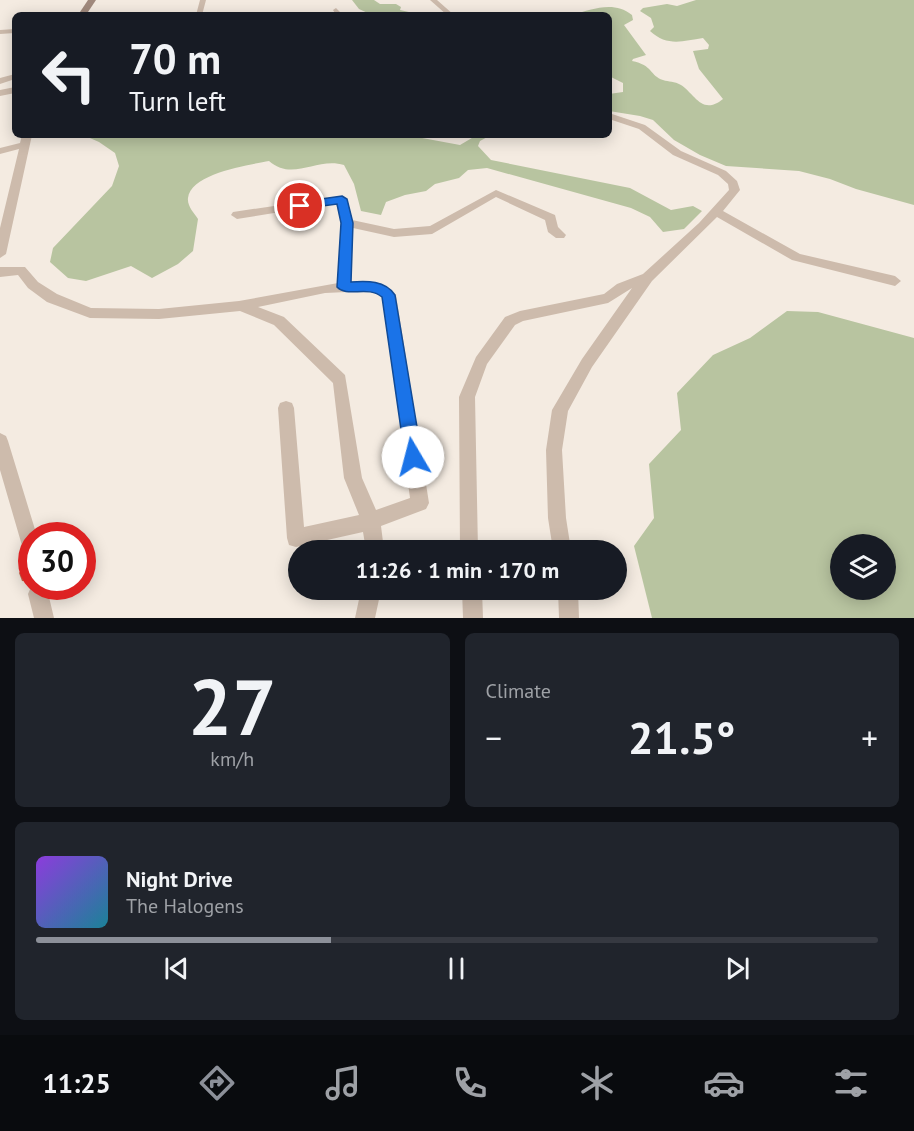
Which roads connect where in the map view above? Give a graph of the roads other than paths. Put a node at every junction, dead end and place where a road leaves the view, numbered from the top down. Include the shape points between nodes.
1 (433, 0) edge
2 (447, 12) edge
3 (612, 117) edge
4 (26, 140) edge
5 (0, 151) edge
6 (715, 211) junction
7 (237, 215) dead end
8 (347, 223) junction
9 (561, 235) dead end
10 (0, 254) edge
11 (0, 272) edge
12 (648, 276) junction
13 (895, 281) dead end
14 (344, 287) junction
15 (239, 306) junction
16 (286, 408) dead end
17 (0, 441) edge
18 (370, 521) junction
19 (24, 522) edge
20 (373, 540) edge
21 (469, 540) edge
22 (560, 540) edge
23 (40, 600) edge
24 (369, 600) edge
25 (472, 600) edge
26 (568, 600) edge
27 (44, 618) edge
28 (365, 618) edge
29 (473, 618) edge
30 (569, 618) edge

1 - 2 street
3 - 6 street via 642,127 677,153 729,178 735,190
4 - 5 street
4 - 10 street
6 - 12 street
6 - 13 street via 796,257
7 - 8 street via 342,199
8 - 9 street via 394,233 432,230 496,193 551,218 552,229
8 - 14 street
11 - 15 street via 21,270 33,285 52,297 90,313 159,314
12 - 21 street via 622,286 608,298 510,321 481,361 467,397
12 - 22 street via 587,363 560,410 554,450
14 - 15 street
14 - 18 street via 369,286 389,295 420,503
15 - 18 street via 279,321 339,380 353,478
16 - 18 street via 296,538
17 - 19 street
18 - 20 street
23 - 27 street
24 - 28 street
25 - 29 street
26 - 30 street

